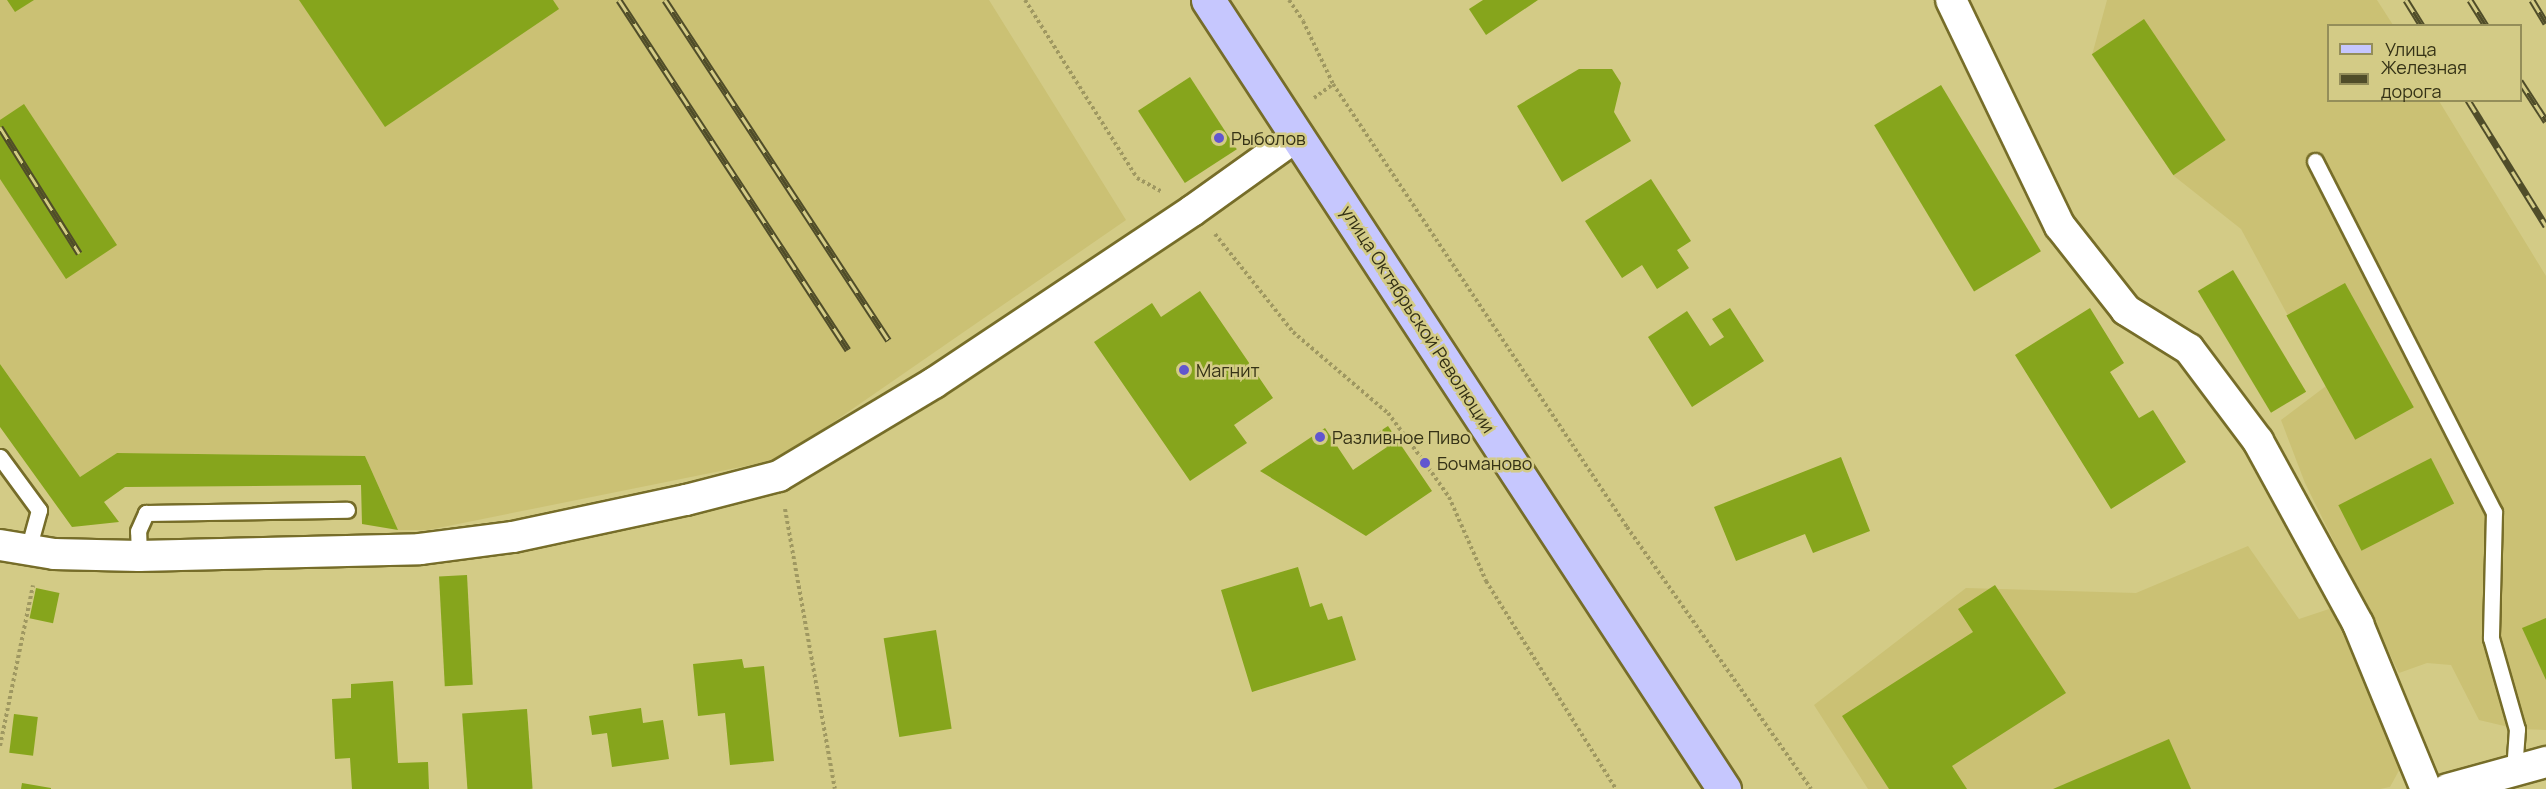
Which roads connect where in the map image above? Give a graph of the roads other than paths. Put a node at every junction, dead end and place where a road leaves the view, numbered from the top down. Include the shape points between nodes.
1 (1208, 0) edge
2 (1951, 0) edge
3 (1298, 135) junction
4 (2315, 161) dead end
5 (0, 457) edge
6 (348, 510) dead end
7 (23, 549) edge
8 (139, 556) junction
9 (2546, 762) edge
10 (2514, 771) junction
11 (1724, 789) edge
12 (2426, 789) edge
13 (2448, 789) edge

1 - 3 main road, улица Октябрьской Революции
2 - 12 street via 2060,226 2126,310 2189,349 2258,441 2358,624
3 - 8 street via 1192,211 934,383 779,476 513,537 420,549
3 - 11 main road, улица Октябрьской Революции
4 - 10 lane via 2494,512 2491,638 2517,729
5 - 7 lane via 39,510
6 - 8 lane via 146,513 138,531
7 - 8 street
9 - 10 street
10 - 13 street

